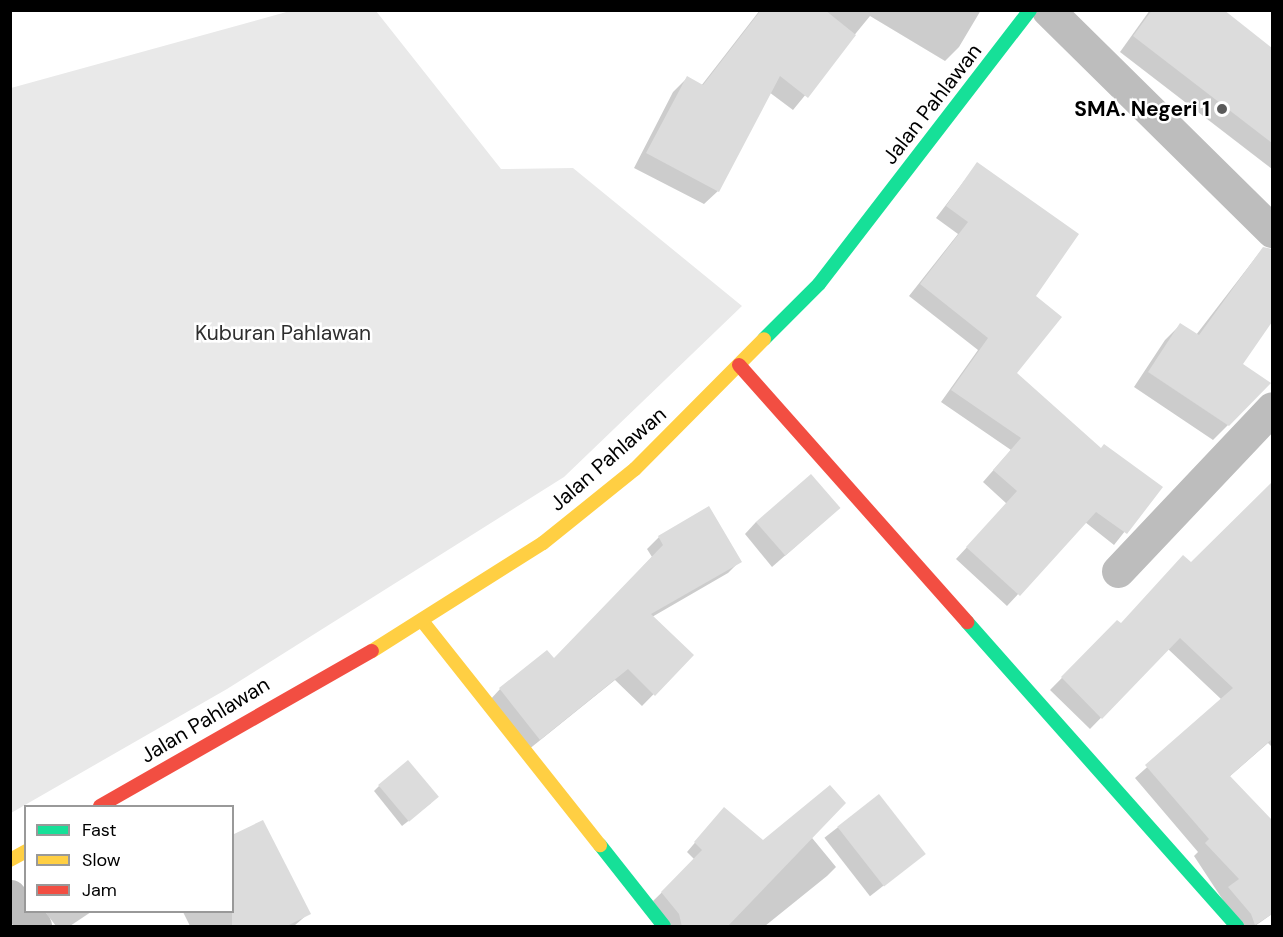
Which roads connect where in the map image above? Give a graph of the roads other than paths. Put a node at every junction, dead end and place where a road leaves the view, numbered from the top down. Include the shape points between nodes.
1 (1030, 10) edge
2 (1048, 10) edge
3 (1272, 231) edge
4 (739, 365) junction
5 (1272, 408) edge
6 (1118, 571) dead end
7 (423, 622) junction
8 (103, 805) edge
9 (24, 852) edge
10 (10, 860) edge
11 (10, 896) edge
12 (35, 927) edge
13 (664, 927) edge
14 (1237, 927) edge

1 - 4 main road, Jalan Pahlawan via 819,284
2 - 3 street
4 - 7 main road, Jalan Pahlawan via 635,469 543,543
4 - 14 main road
5 - 6 street
7 - 8 main road, Jalan Pahlawan
7 - 13 main road
9 - 10 main road
11 - 12 street

